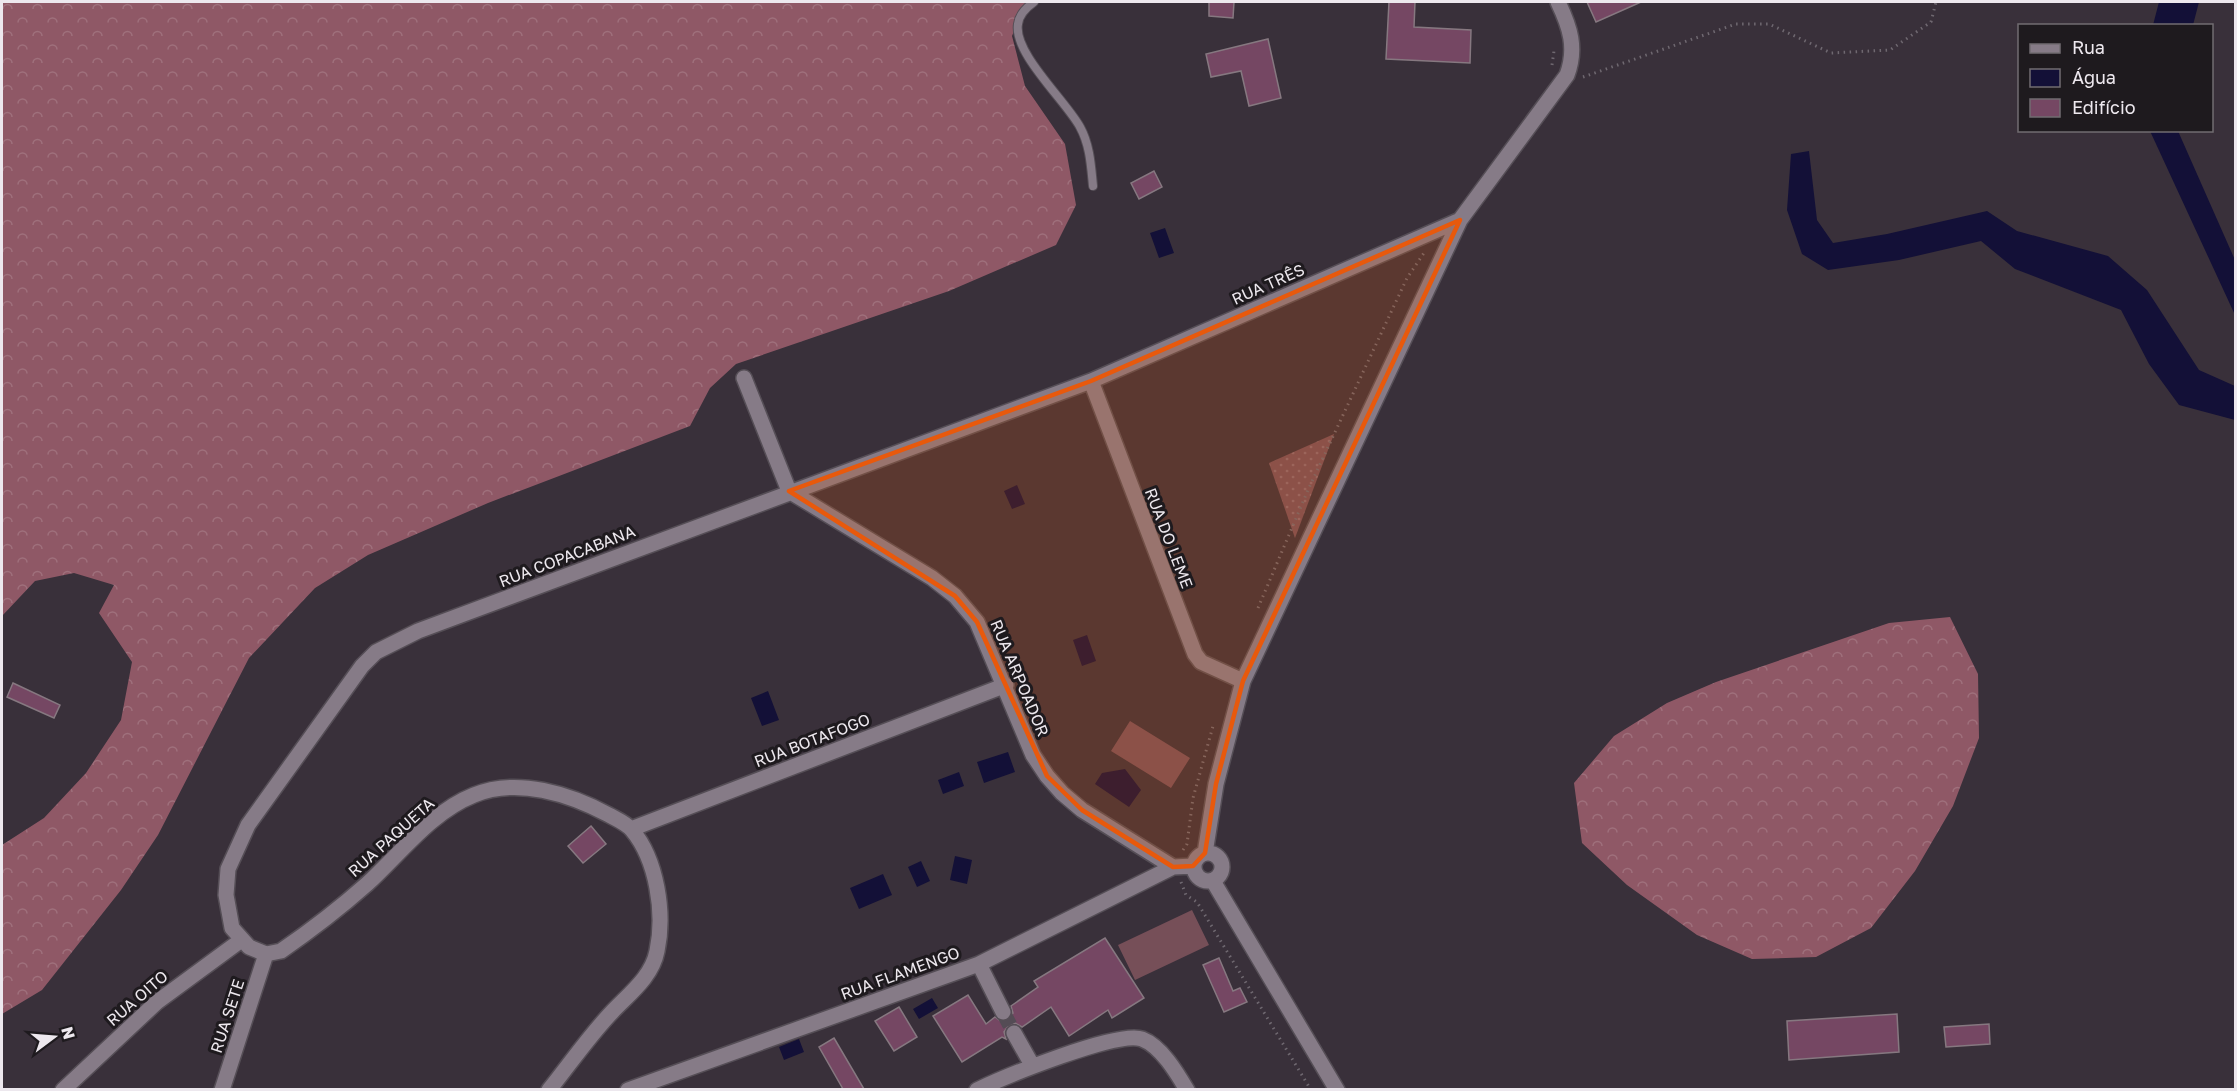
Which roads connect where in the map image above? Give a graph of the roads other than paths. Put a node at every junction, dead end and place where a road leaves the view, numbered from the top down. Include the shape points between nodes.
1 (1034, 2) edge
2 (1558, 2) edge
3 (1093, 186) dead end
4 (1460, 220) junction
5 (744, 378) dead end
6 (1091, 381) junction
7 (789, 491) junction
8 (1243, 681) junction
9 (1006, 685) junction
10 (631, 829) junction
11 (1205, 853) junction
12 (1182, 867) junction
13 (1213, 881) junction
14 (240, 941) junction
15 (266, 954) junction
16 (979, 964) junction
17 (1003, 1012) tunnel mouth
18 (1014, 1033) tunnel mouth
19 (1032, 1065) junction
20 (63, 1089) edge
21 (222, 1089) edge
22 (549, 1089) edge
23 (628, 1089) edge
24 (977, 1089) edge
25 (1187, 1089) edge
26 (1336, 1089) edge

1 - 3 lane via 1017,27 1032,64 1081,128
2 - 4 street via 1573,46 1562,85
4 - 6 street, RUA TRÊS
4 - 8 street
5 - 7 street
6 - 7 street, RUA COPACABANA
6 - 8 street, RUA DO LEME via 1195,654 1201,662
7 - 9 street, RUA ARPOADOR via 955,596 977,622
7 - 14 street, RUA COPACABANA via 418,631 376,652 261,806 236,848 228,869 226,895 232,928
8 - 11 street via 1216,784
9 - 10 street, RUA BOTAFOGO
9 - 12 street, RUA ARPOADOR via 1033,755 1062,793 1082,810
10 - 15 street, RUA PAQUETA via 597,808 552,792 523,788 476,794 440,815 365,886 284,950
10 - 22 street, RUA PAQUETA via 649,862 656,888 660,917 657,952 635,989
11 - 12 street
11 - 13 street via 1218,857 1222,866
12 - 13 street, RUA ARPOADOR via 1198,879
12 - 16 street, RUA FLAMENGO
13 - 26 street
14 - 15 street
14 - 20 street, RUA OITO via 157,1002
15 - 21 street, RUA SETE
16 - 17 street
16 - 23 street, RUA FLAMENGO
18 - 19 street
19 - 24 street
19 - 25 street via 1120,1039 1141,1038 1156,1048

